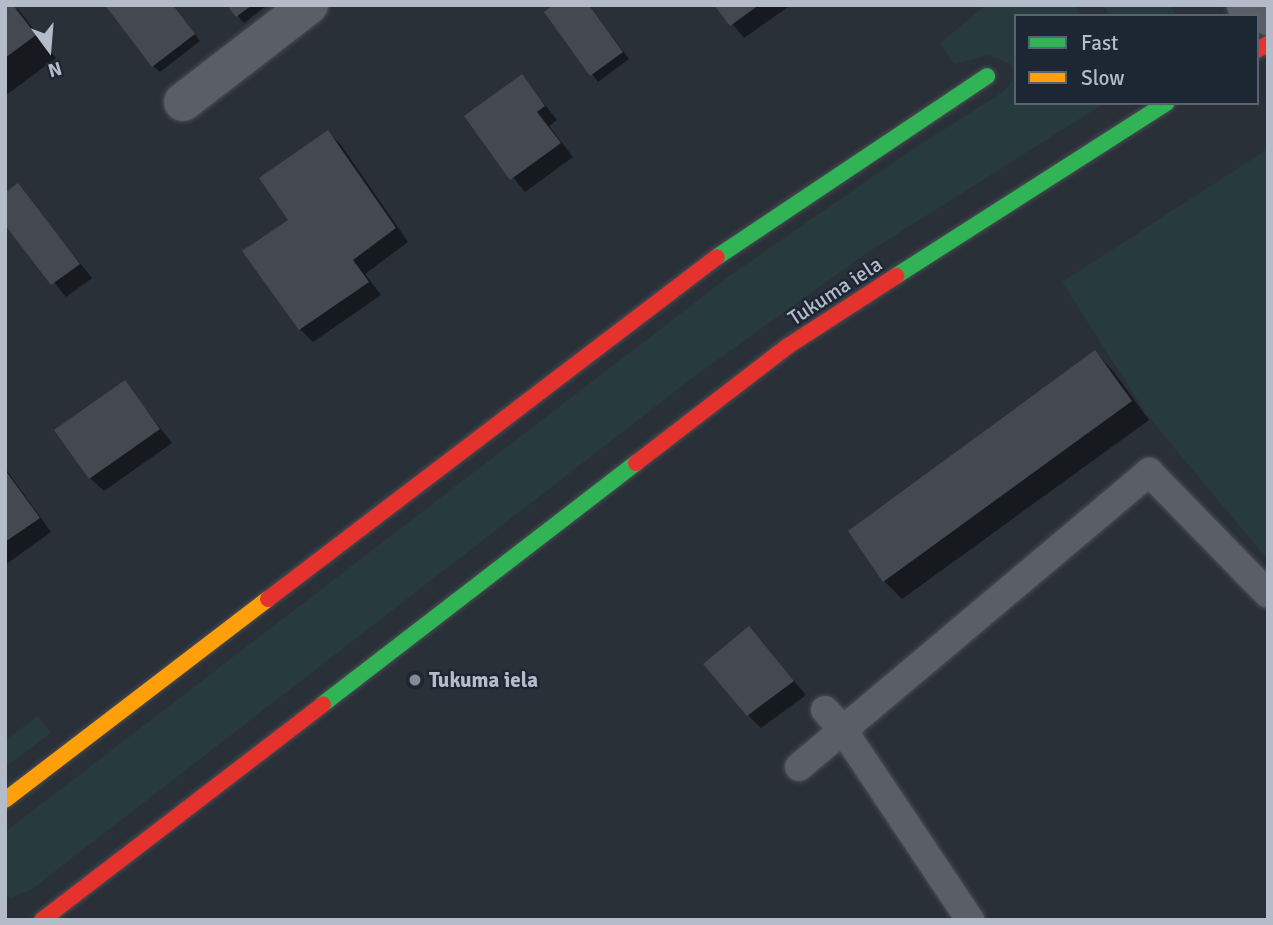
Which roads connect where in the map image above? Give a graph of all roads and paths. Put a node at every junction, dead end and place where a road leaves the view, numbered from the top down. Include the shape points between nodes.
1 (309, 5) edge
2 (1246, 5) edge
3 (1268, 16) edge
4 (987, 76) dead end
5 (183, 102) dead end
6 (1163, 105) edge
7 (1268, 594) edge
8 (834, 720) junction
9 (799, 767) dead end
10 (5, 800) edge
11 (42, 920) edge
12 (970, 920) edge

1 - 5 street
2 - 3 street
4 - 10 street via 736,242
6 - 11 street, Tukuma iela via 788,346
7 - 8 lane via 1149,472
8 - 9 lane
8 - 12 lane

